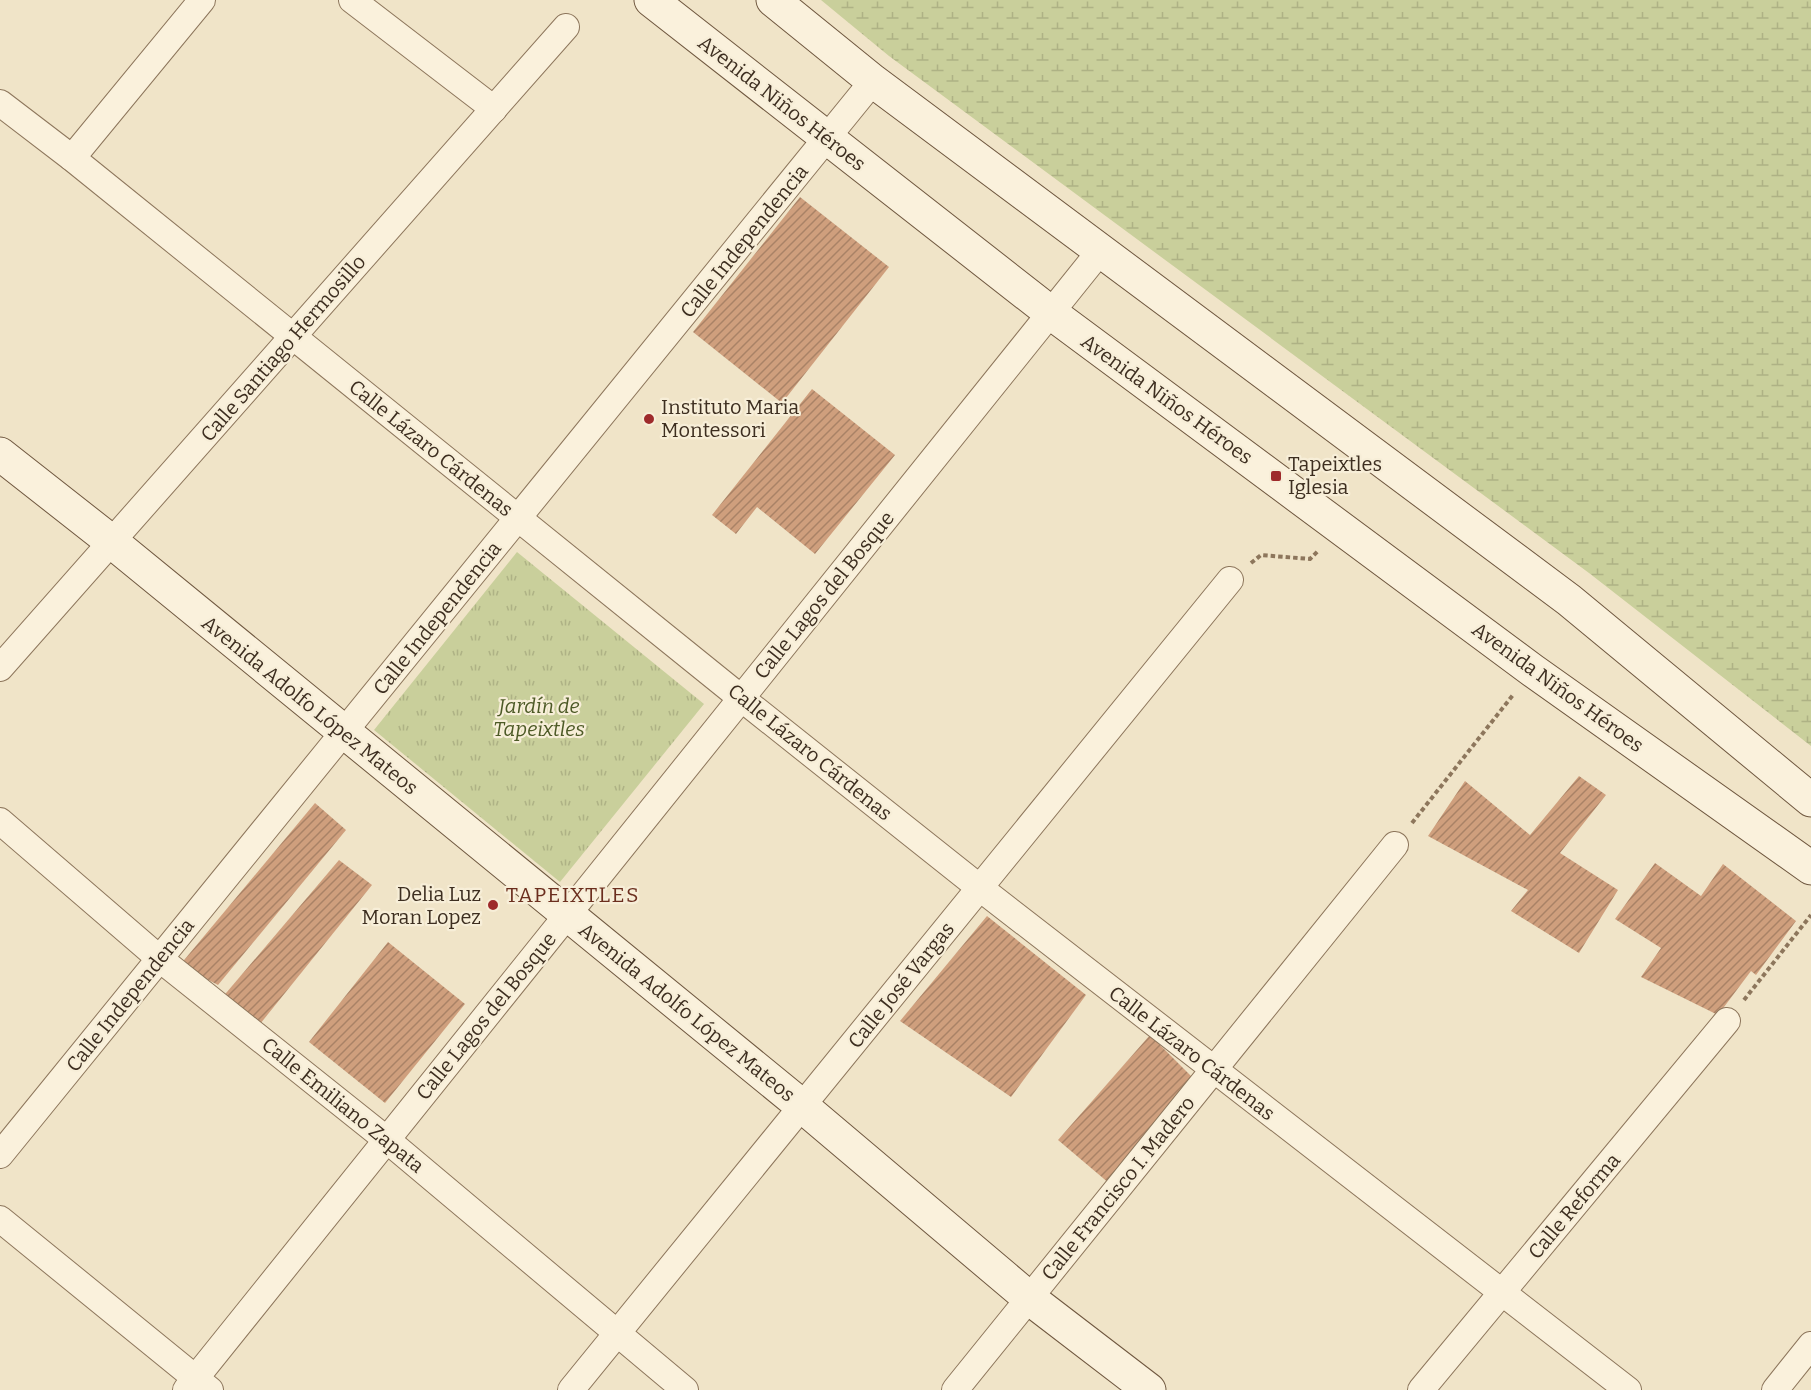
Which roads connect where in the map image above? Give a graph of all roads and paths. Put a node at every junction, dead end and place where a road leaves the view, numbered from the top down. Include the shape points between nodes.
1 (202, 0) edge
2 (352, 0) edge
3 (651, 0) edge
4 (773, 0) edge
5 (566, 27) dead end
6 (873, 81) junction
7 (0, 103) edge
8 (494, 109) junction
9 (826, 139) junction
10 (72, 158) junction
11 (1101, 250) junction
12 (1051, 313) junction
13 (293, 336) junction
14 (0, 454) edge
15 (518, 519) junction
16 (1342, 528) junction
17 (112, 542) junction
18 (1230, 580) joint
19 (0, 668) edge
20 (1532, 670) junction
21 (741, 698) junction
22 (344, 733) junction
23 (1811, 800) edge
24 (0, 821) edge
25 (1395, 845) joint
26 (1811, 868) edge
27 (980, 888) junction
28 (567, 915) junction
29 (1811, 915) edge
30 (160, 959) junction
31 (1727, 1021) joint
32 (1213, 1070) junction
33 (802, 1106) junction
34 (387, 1140) junction
35 (0, 1155) edge
36 (0, 1220) edge
37 (1501, 1293) junction
38 (1029, 1298) junction
39 (617, 1334) junction
40 (1811, 1345) edge
41 (197, 1386) edge
42 (571, 1390) edge
43 (685, 1390) edge
44 (955, 1390) edge
45 (1149, 1390) edge
46 (1421, 1390) edge
47 (1628, 1390) edge
48 (1775, 1390) edge

1 - 10 street
2 - 8 street
3 - 9 main road, Avenida Niños Héroes
4 - 6 main road
5 - 8 street, Calle Santiago Hermosillo
6 - 9 street, Calle Independencia
6 - 11 main road
7 - 10 street, Calle Lázaro Cárdenas
8 - 13 street, Calle Santiago Hermosillo
9 - 12 main road, Avenida Niños Héroes
9 - 15 street, Calle Independencia
10 - 13 street, Calle Lázaro Cárdenas
11 - 12 street, Calle Lagos del Bosque
11 - 23 main road via 1569,600
12 - 16 main road, Avenida Niños Héroes
12 - 21 street, Calle Lagos del Bosque
13 - 15 street, Calle Lázaro Cárdenas
13 - 17 street, Calle Santiago Hermosillo
14 - 17 main road, Avenida Adolfo López Mateos
15 - 21 street, Calle Lázaro Cárdenas
15 - 22 street, Calle Independencia
16 - 18 path via 1311,559 1261,555
16 - 20 main road, Avenida Niños Héroes
17 - 19 street, Calle Santiago Hermosillo
17 - 22 main road, Avenida Adolfo López Mateos
18 - 27 street, Calle José Vargas
20 - 25 path
20 - 26 main road, Avenida Niños Héroes
21 - 27 street, Calle Lázaro Cárdenas
21 - 28 street, Calle Lagos del Bosque
22 - 28 main road, Avenida Adolfo López Mateos
22 - 30 street, Calle Independencia
24 - 30 street, Calle Emiliano Zapata
25 - 32 street, Calle Francisco I. Madero
27 - 32 street, Calle Lázaro Cárdenas
27 - 33 street, Calle José Vargas
28 - 33 main road, Avenida Adolfo López Mateos
28 - 34 street, Calle Lagos del Bosque
29 - 31 path
30 - 34 street, Calle Emiliano Zapata
30 - 35 street, Calle Independencia
31 - 37 street, Calle Reforma
32 - 37 street, Calle Lázaro Cárdenas
32 - 38 street, Calle Francisco I. Madero
33 - 38 main road, Avenida Adolfo López Mateos
33 - 39 street, Calle José Vargas
34 - 39 street, Calle Emiliano Zapata
34 - 41 street, Calle Lagos del Bosque
36 - 41 street
37 - 46 street, Calle Reforma
37 - 47 street, Calle Lázaro Cárdenas
38 - 44 street, Calle Francisco I. Madero
38 - 45 main road, Avenida Adolfo López Mateos
39 - 42 street, Calle José Vargas
39 - 43 street, Calle Emiliano Zapata
40 - 48 street

